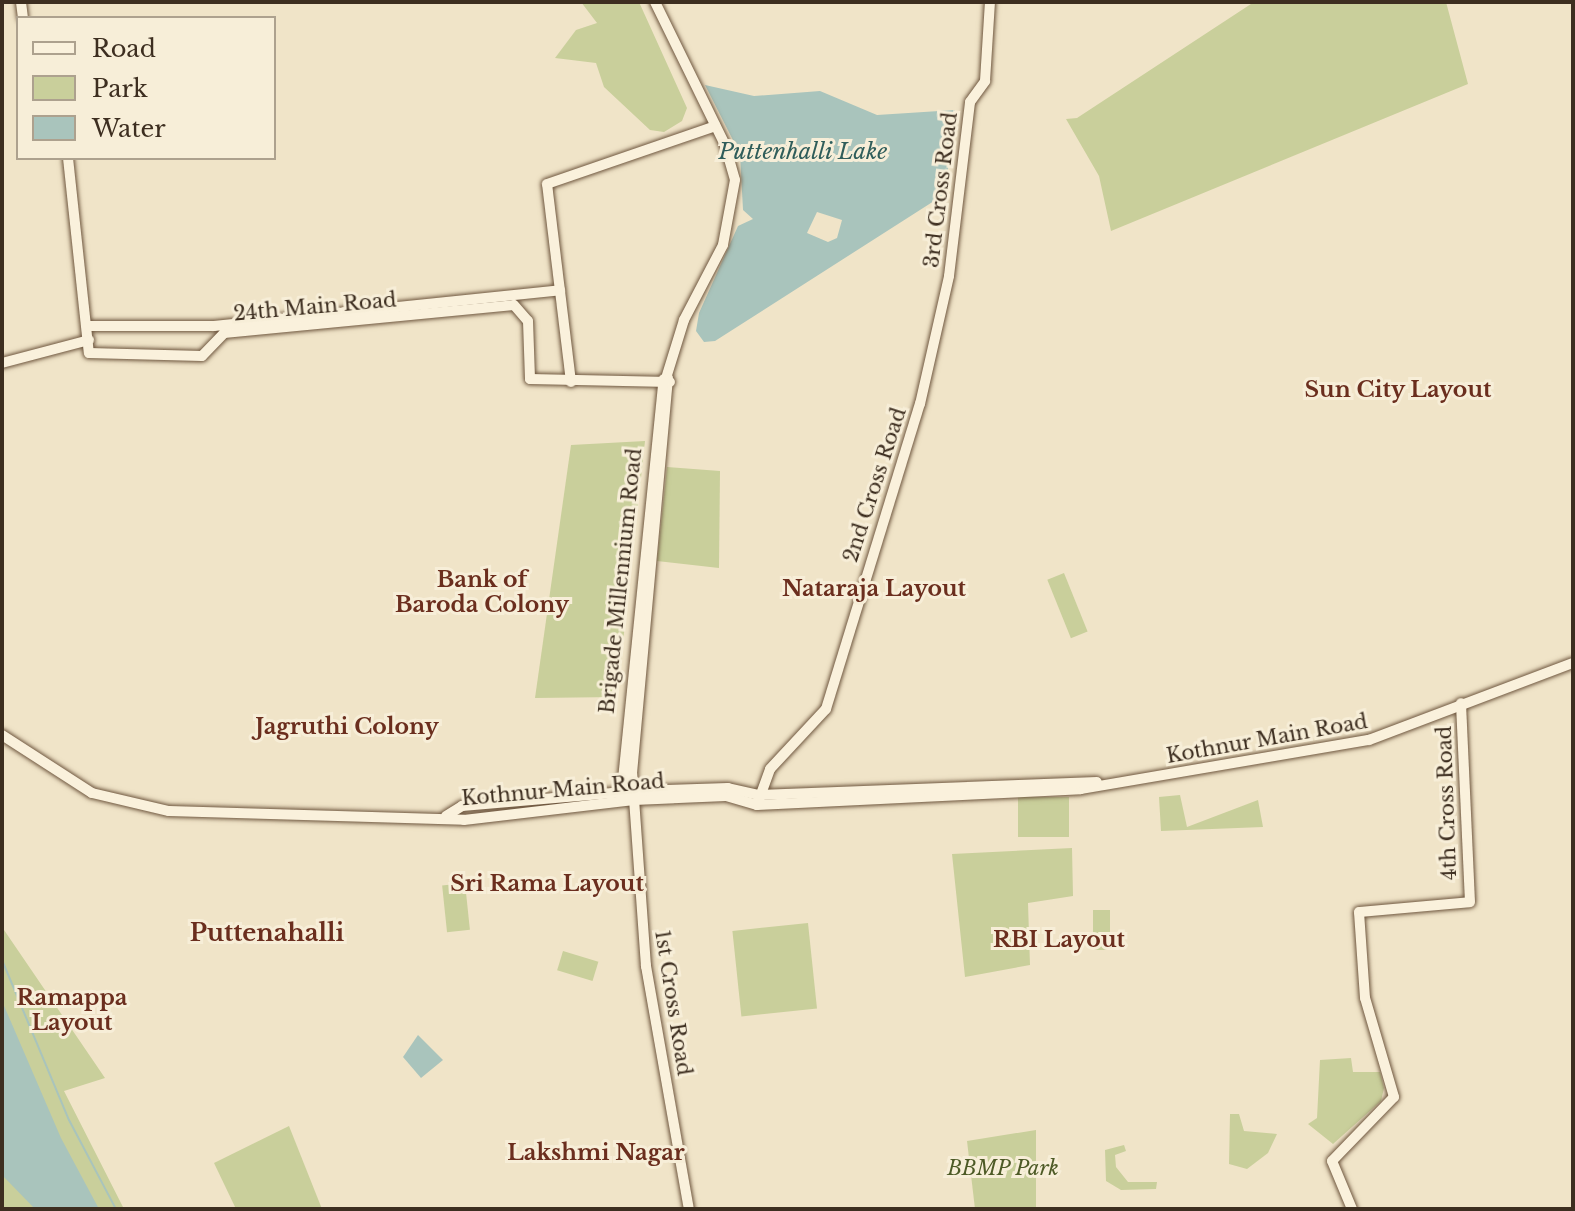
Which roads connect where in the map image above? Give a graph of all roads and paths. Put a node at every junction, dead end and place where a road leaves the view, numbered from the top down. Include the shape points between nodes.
1 (655, 2) edge
2 (990, 2) edge
3 (715, 126) junction
4 (68, 160) edge
5 (560, 290) junction
6 (516, 300) junction
7 (89, 326) junction
8 (89, 340) junction
9 (937, 340) joint
10 (2, 363) edge
11 (666, 380) junction
12 (571, 382) junction
13 (1573, 663) edge
14 (1461, 703) junction
15 (2, 735) edge
16 (634, 796) junction
17 (620, 797) junction
18 (758, 800) junction
19 (689, 1209) edge
20 (1352, 1209) edge

1 - 3 street
2 - 9 street, 3rd Cross Road via 986,76 970,102
3 - 5 street via 547,184
3 - 11 street via 732,163 731,221 684,320
4 - 7 street, 24th Main Road via 71,227
5 - 6 street, 24th Main Road
5 - 12 street
6 - 7 street, 24th Main Road via 214,326
6 - 8 street, 24th Main Road via 224,333 202,356 89,353
6 - 12 street via 528,321 530,379
7 - 8 street, 24th Main Road
8 - 10 street
9 - 18 street, 2nd Cross Road via 826,709 779,756
11 - 12 street
11 - 16 street, 1st Cross Road
11 - 17 street, Brigade Millennium Road
13 - 14 street, Kothnur Main Road
14 - 18 street, Kothnur Main Road via 1350,745 1081,789
14 - 20 street, 4th Cross Road via 1470,902 1359,912 1365,998 1394,1097 1332,1161
15 - 17 street, Kothnur Main Road via 92,793 169,811 345,820 446,816 462,806
16 - 17 street, Kothnur Main Road
16 - 18 street, Kothnur Main Road
16 - 19 street, 1st Cross Road via 648,982

